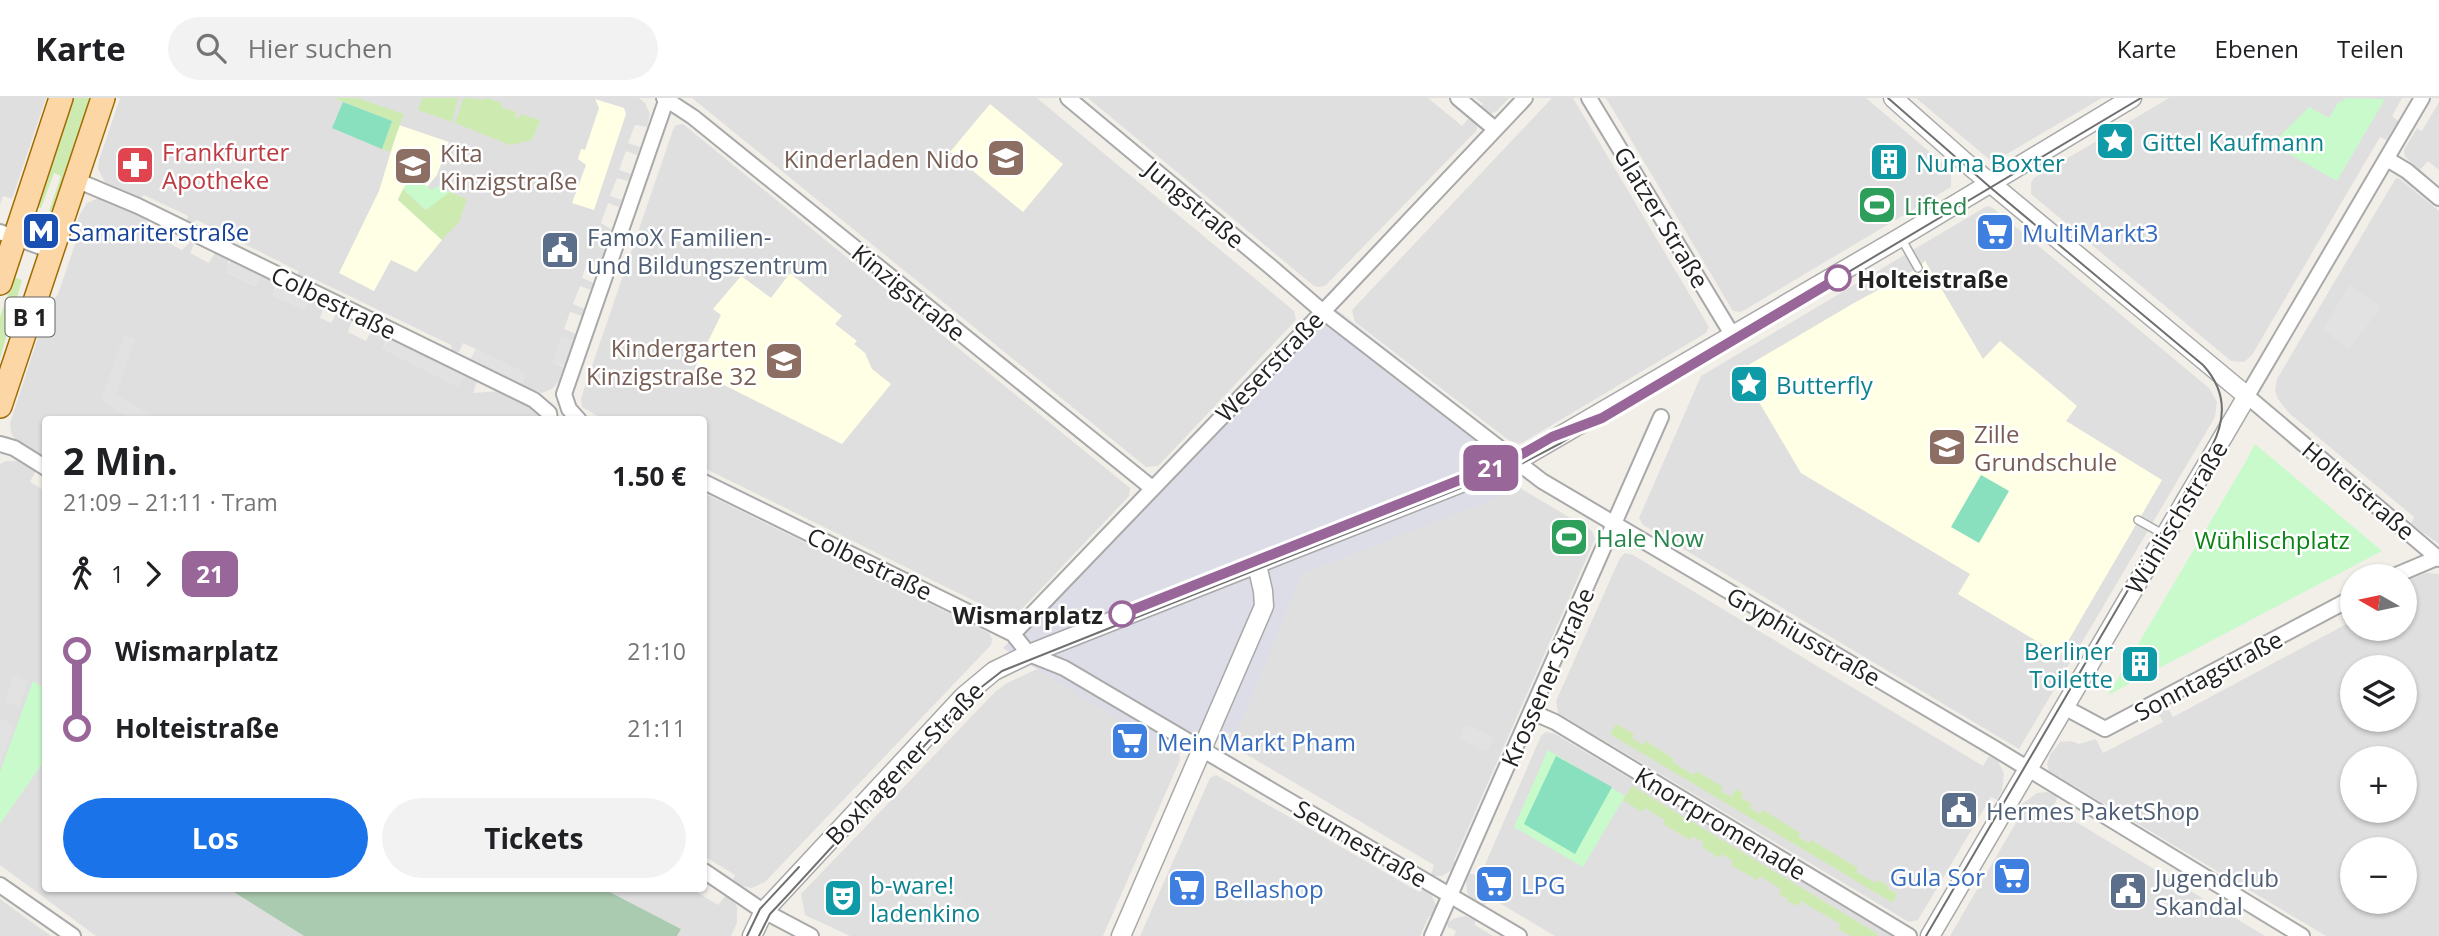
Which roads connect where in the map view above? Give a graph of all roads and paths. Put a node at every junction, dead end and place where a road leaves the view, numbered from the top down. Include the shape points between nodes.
1 (61, 98) edge
2 (103, 98) edge
3 (666, 98) edge
4 (1068, 98) edge
5 (1458, 98) edge
6 (1525, 98) edge
7 (1589, 98) edge
8 (1893, 98) edge
9 (2132, 98) edge
10 (2422, 98) edge
11 (1495, 129) junction
12 (2386, 159) junction
13 (76, 180) junction
14 (1992, 183) junction
15 (2439, 198) edge
16 (7, 235) edge
17 (1901, 237) junction
18 (52, 251) junction
19 (1918, 268) dead end
20 (0, 283) edge
21 (1322, 312) junction
22 (1733, 336) junction
23 (2247, 396) junction
24 (0, 407) edge
25 (574, 414) edge
26 (549, 416) edge
27 (1661, 417) dead end
28 (0, 444) edge
29 (1517, 461) junction
30 (42, 466) edge
31 (707, 483) edge
32 (1152, 488) junction
33 (2138, 520) dead end
34 (1614, 524) junction
35 (2164, 534) junction
36 (2439, 558) edge
37 (1257, 565) junction
38 (2417, 567) edge
39 (2340, 604) edge
40 (1013, 634) junction
41 (1029, 654) junction
42 (2064, 707) junction
43 (1532, 712) junction
44 (1202, 750) junction
45 (2028, 769) junction
46 (707, 873) edge
47 (0, 885) edge
48 (1450, 895) junction
49 (764, 911) junction
50 (73, 936) edge
51 (752, 936) edge
52 (811, 936) edge
53 (1121, 936) edge
54 (1432, 936) edge
55 (1519, 936) edge
56 (1909, 936) edge
57 (1930, 936) edge
58 (2302, 936) edge

1 - 16 main road, B 1
2 - 13 main road, B 1
3 - 25 street via 564,394
3 - 32 street, Kinzigstraße
4 - 21 street, Jungstraße
5 - 11 street
6 - 11 street, Weserstraße
7 - 22 street, Glatzer Straße
8 - 14 street, Holteistraße
9 - 14 street, Boxhagener Straße
10 - 12 street, Wühlischstraße
11 - 21 street, Weserstraße
12 - 15 street
12 - 23 street, Wühlischstraße
13 - 18 main road, B 1
13 - 26 street, Colbestraße via 534,400
14 - 17 street, Boxhagener Straße
14 - 23 street, Holteistraße
16 - 18 street
16 - 20 main road, B 1
17 - 19 lane
17 - 22 street, Boxhagener Straße
18 - 24 main road, B 1
21 - 29 street, Gryphiusstraße
21 - 32 street, Weserstraße
22 - 29 street, Boxhagener Straße
23 - 35 street, Wühlischstraße
23 - 36 street, Holteistraße
27 - 34 street, Krossener Straße
28 - 30 street
29 - 34 street, Gryphiusstraße
29 - 37 street, Boxhagener Straße
31 - 40 street, Colbestraße
32 - 40 street, Weserstraße
33 - 35 lane
34 - 43 street, Krossener Straße
34 - 45 street, Gryphiusstraße
35 - 42 street, Wühlischstraße
36 - 38 street
37 - 41 street, Boxhagener Straße
37 - 44 street via 1264,606
39 - 42 street, Sonntagstraße via 2105,729
40 - 41 street, Colbestraße
41 - 44 street via 1059,665
41 - 49 street, Boxhagener Straße via 994,671 964,696
42 - 45 street, Wühlischstraße
43 - 48 street, Krossener Straße
43 - 56 street, Knorrpromenade
44 - 48 street, Seumestraße
44 - 53 street
45 - 57 street, Wühlischstraße
45 - 58 street, Gryphiusstraße
46 - 49 street
47 - 50 street
48 - 54 street, Krossener Straße
48 - 55 street, Seumestraße
49 - 51 street, Boxhagener Straße
49 - 52 street

